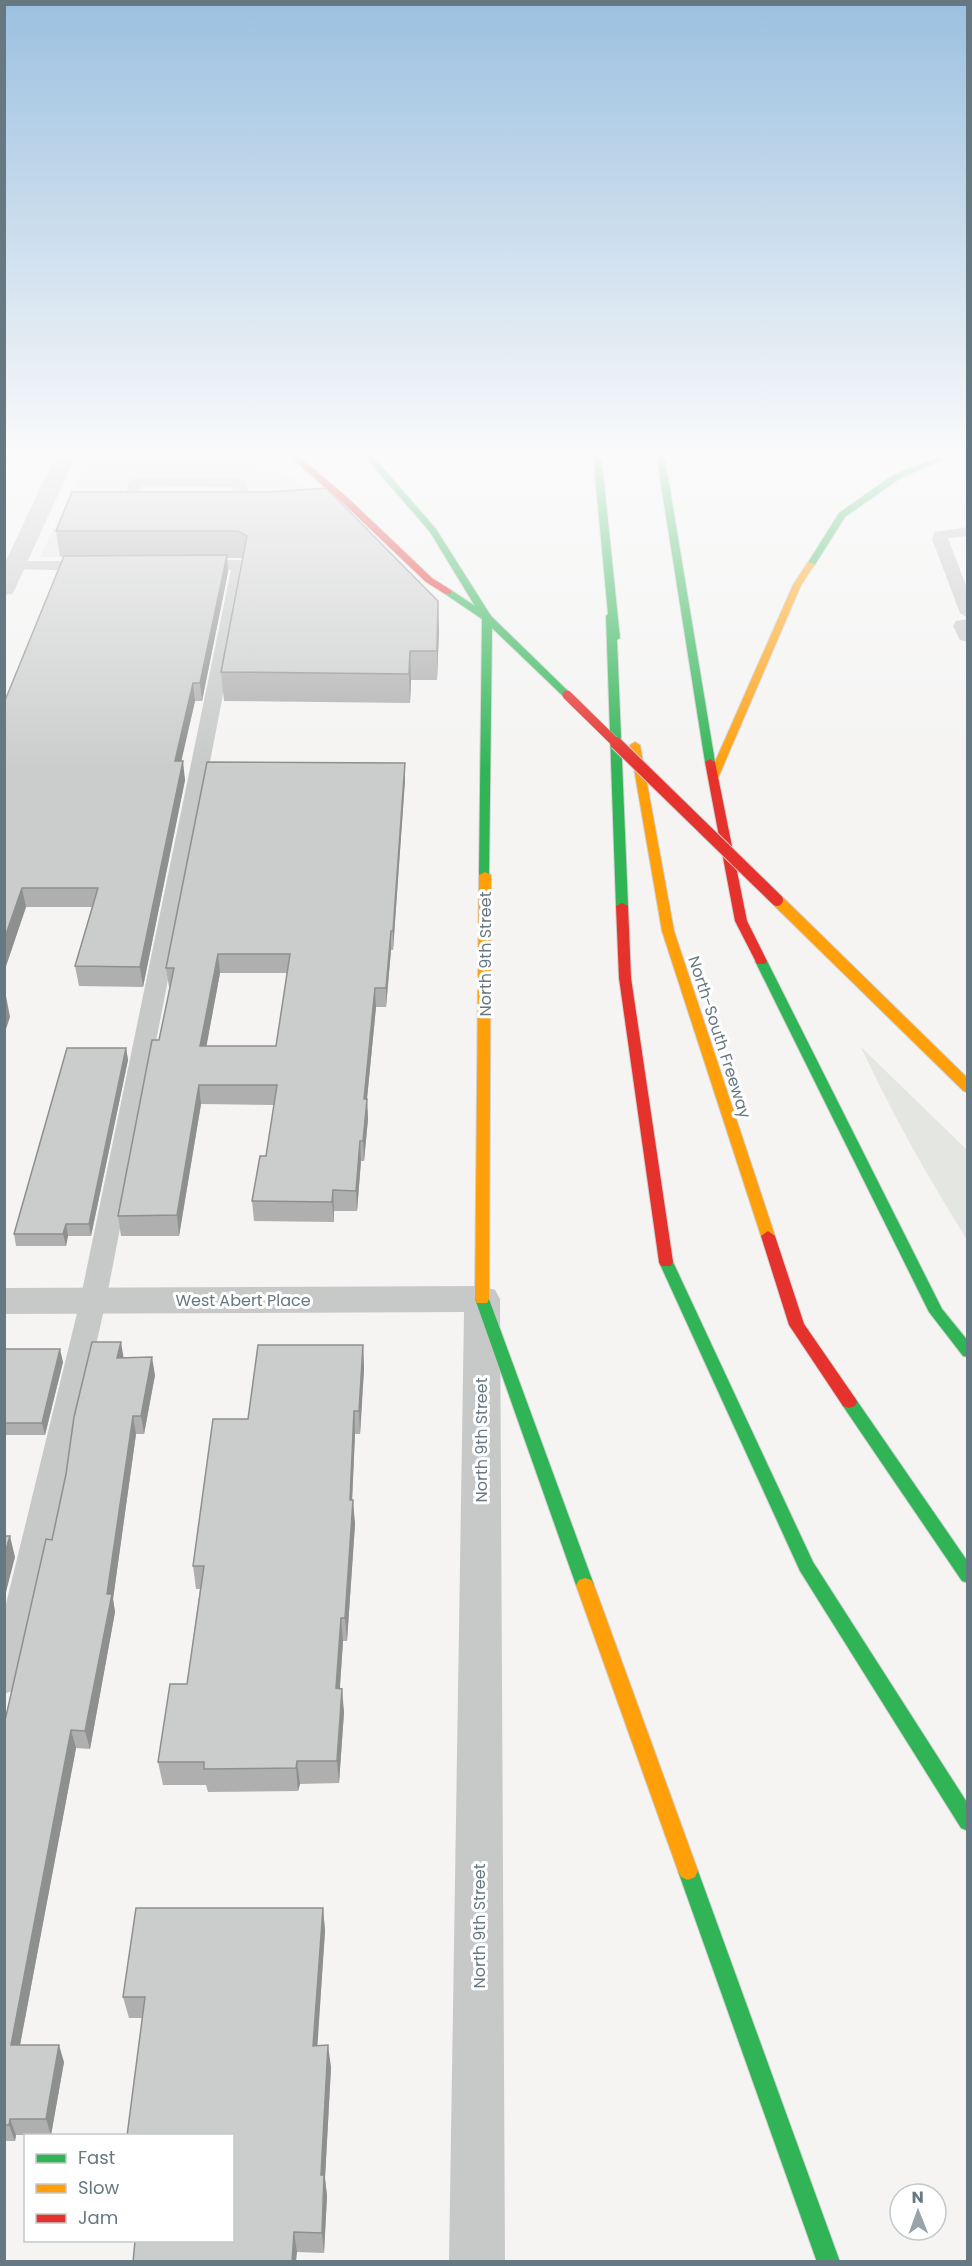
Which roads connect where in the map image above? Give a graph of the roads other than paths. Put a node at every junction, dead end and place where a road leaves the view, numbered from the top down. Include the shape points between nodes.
1 (19, 559) edge
2 (407, 559) edge
3 (453, 559) edge
4 (607, 559) edge
5 (677, 559) edge
6 (814, 559) edge
7 (947, 559) edge
8 (171, 565) edge
9 (16, 566) junction
10 (114, 566) edge
11 (4, 590) edge
12 (968, 614) edge
13 (612, 616) junction
14 (487, 618) junction
15 (968, 626) edge
16 (968, 635) edge
17 (628, 709) dead end
18 (632, 733) dead end
19 (713, 778) junction
20 (968, 1087) edge
21 (482, 1299) junction
22 (4, 1301) edge
23 (93, 1301) junction
24 (968, 1352) edge
25 (968, 1576) edge
26 (4, 1680) edge
27 (968, 1822) edge
28 (477, 2262) edge
29 (829, 2262) edge

1 - 9 street
2 - 14 main road via 429,580
3 - 14 main road
4 - 13 main road
5 - 19 main road
6 - 19 main road via 797,585
7 - 12 lane
8 - 23 lane via 240,565
9 - 10 lane
9 - 11 street
13 - 17 main road
13 - 27 main road via 625,978 667,1266 806,1566
14 - 20 main road, bridge
14 - 21 main road, North 9th Street
15 - 16 street via 964,626
18 - 25 main road, North-South Freeway via 668,931 797,1324
19 - 24 main road via 741,921 936,1312
21 - 23 street, West Abert Place
21 - 28 street, North 9th Street
21 - 29 main road
22 - 23 street, West Abert Place
23 - 26 lane

